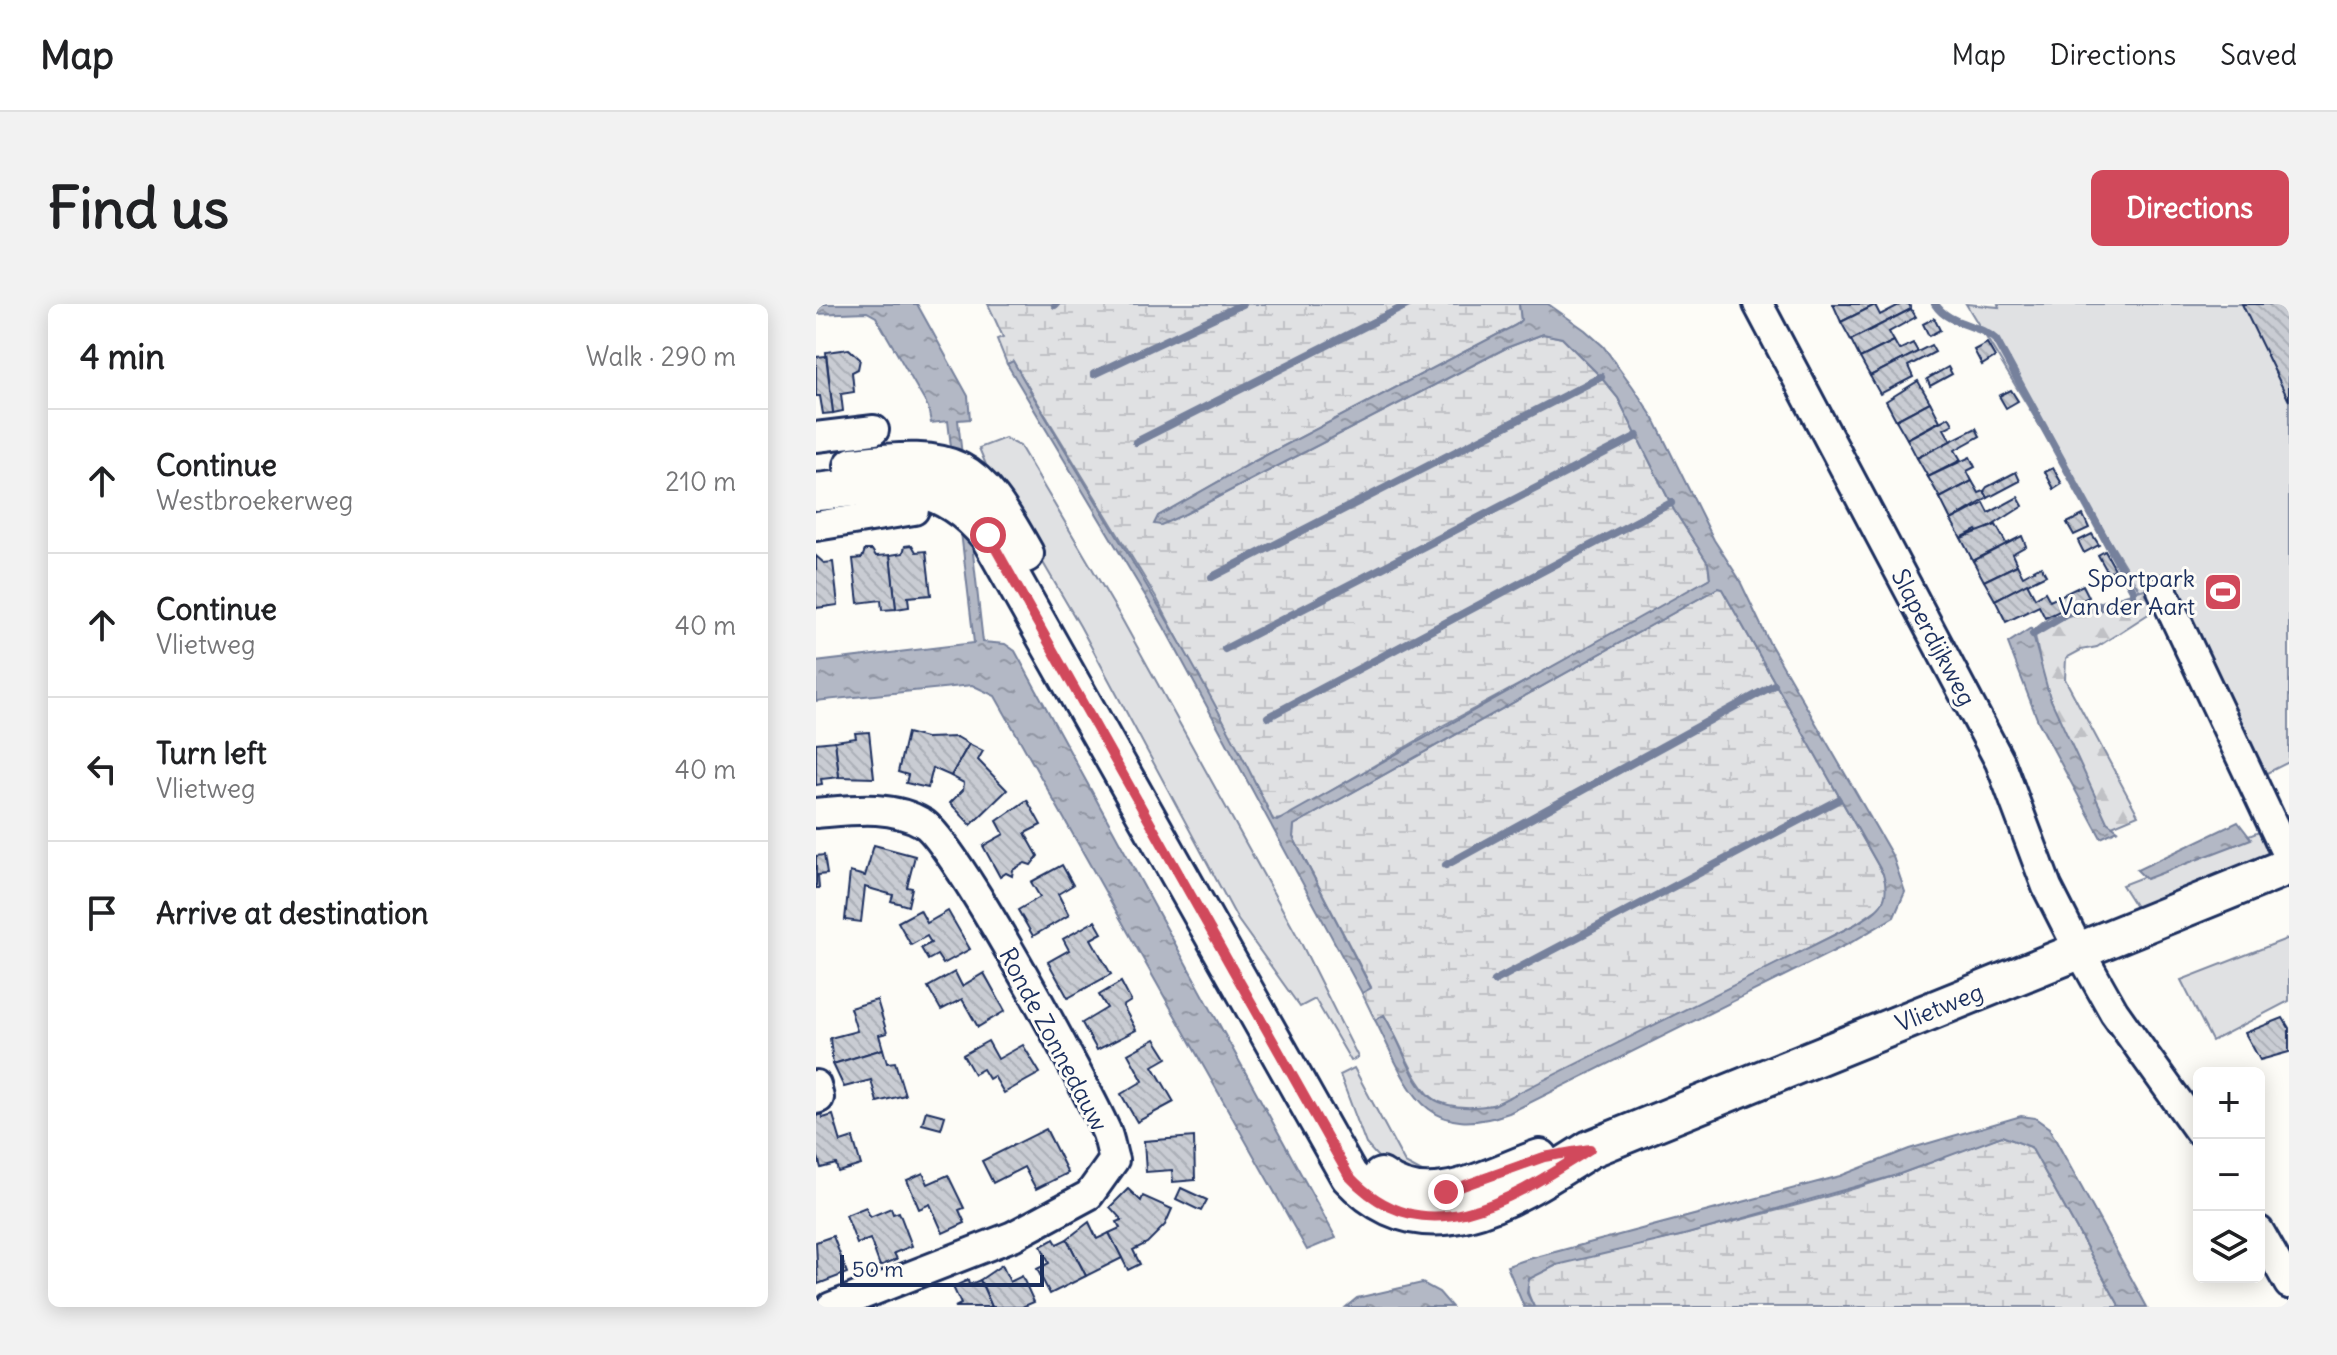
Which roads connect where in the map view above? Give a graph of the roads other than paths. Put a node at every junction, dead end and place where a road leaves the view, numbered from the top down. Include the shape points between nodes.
1 (1758, 304) edge
2 (874, 430) dead end
3 (816, 437) edge
4 (816, 470) edge
5 (816, 492) edge
6 (914, 510) dead end
7 (816, 526) edge
8 (2162, 590) dead end
9 (816, 813) edge
10 (2289, 859) edge
11 (2289, 866) edge
12 (2087, 964) junction
13 (816, 1085) edge
14 (816, 1099) edge
15 (2193, 1123) edge
16 (1454, 1203) junction
17 (2265, 1242) edge
18 (2289, 1284) edge
19 (831, 1307) edge

1 - 12 street, Slaperdijkweg via 2000,762 2047,887
2 - 3 street
4 - 16 main road via 909,459 954,465 982,485 1361,1157 1398,1189
5 - 16 main road via 894,484 933,491 968,512 988,535 1349,1176 1377,1204 1406,1215 1434,1219
6 - 7 street
8 - 10 street
9 - 19 street, Ronde Zonnedauw via 885,810 910,816 938,834 1107,1133 1114,1160 1089,1195 1013,1236
11 - 12 main road, Vlietweg
12 - 15 street, Slaperdijkweg via 2114,1012
12 - 16 main road, Vlietweg via 1590,1149 1544,1157
13 - 14 street
17 - 18 street

